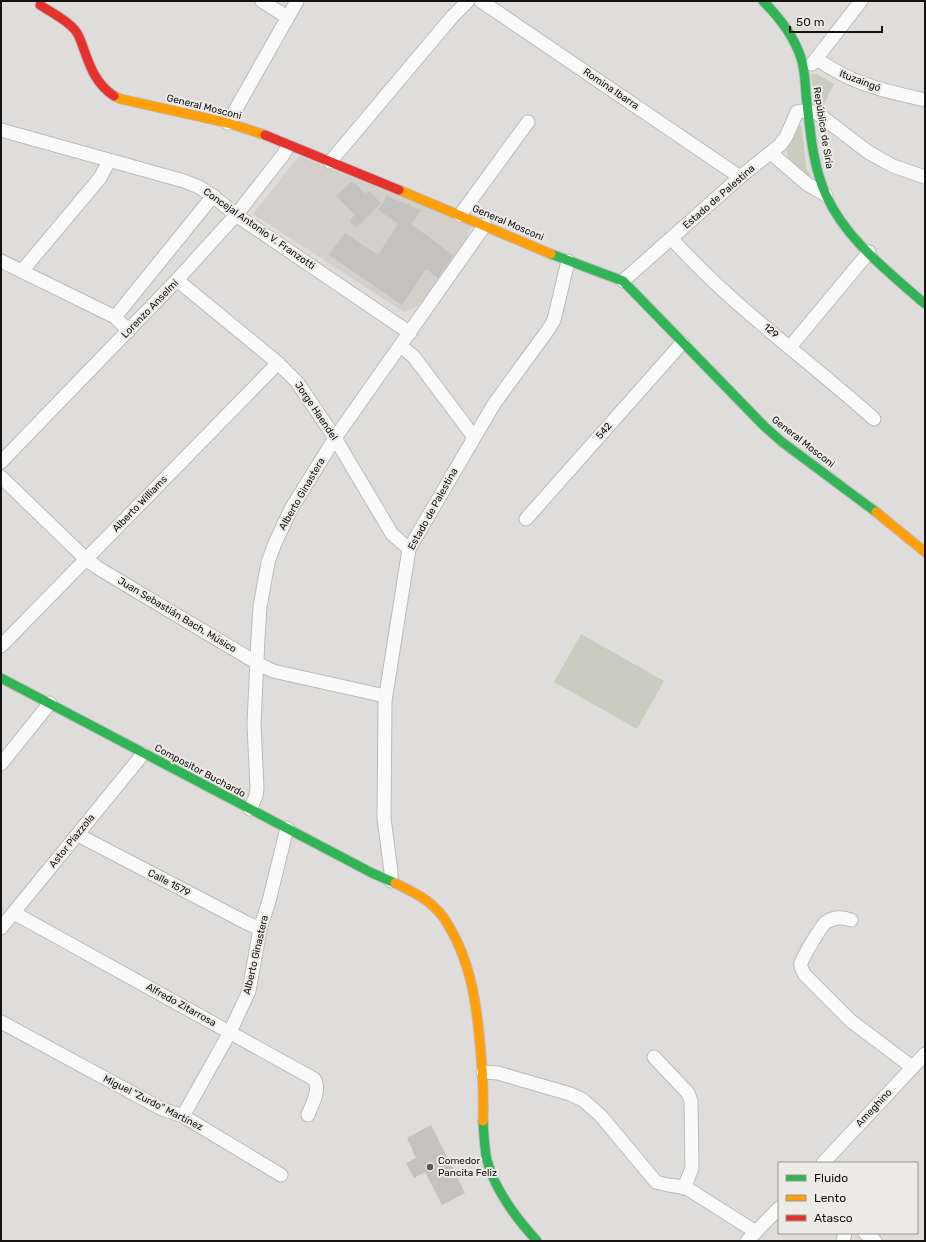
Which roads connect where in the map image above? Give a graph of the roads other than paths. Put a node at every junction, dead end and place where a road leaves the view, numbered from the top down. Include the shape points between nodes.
1 (262, 1) edge
2 (297, 1) edge
3 (468, 1) edge
4 (481, 1) edge
5 (763, 1) edge
6 (861, 1) edge
7 (40, 6) dead end
8 (287, 17) junction
9 (817, 59) junction
10 (805, 78) junction
11 (925, 100) edge
12 (808, 111) junction
13 (528, 122) dead end
14 (228, 123) junction
15 (3, 135) edge
16 (288, 146) junction
17 (771, 153) junction
18 (109, 161) junction
19 (330, 162) junction
20 (740, 177) junction
21 (925, 178) edge
22 (826, 195) junction
23 (213, 196) junction
24 (236, 214) junction
25 (460, 215) junction
26 (485, 225) junction
27 (672, 239) junction
28 (869, 252) junction
29 (1, 261) edge
30 (568, 261) junction
31 (22, 271) junction
32 (177, 280) junction
33 (623, 281) junction
34 (925, 304) edge
35 (116, 317) junction
36 (129, 331) junction
37 (410, 333) junction
38 (682, 343) junction
39 (401, 346) junction
40 (790, 347) junction
41 (278, 363) junction
42 (874, 419) dead end
43 (474, 437) junction
44 (335, 438) junction
45 (1, 462) edge
46 (1, 477) edge
47 (526, 518) dead end
48 (409, 549) junction
49 (925, 552) edge
50 (86, 559) junction
51 (1, 646) edge
52 (257, 663) junction
53 (1, 678) edge
54 (385, 696) junction
55 (50, 703) junction
56 (143, 754) junction
57 (1, 764) edge
58 (250, 810) junction
59 (287, 828) junction
60 (78, 835) junction
61 (391, 881) junction
62 (14, 913) junction
63 (851, 920) dead end
64 (1, 928) edge
65 (260, 929) junction
66 (1, 1022) edge
67 (230, 1032) junction
68 (925, 1054) edge
69 (654, 1057) dead end
70 (912, 1067) junction
71 (483, 1072) junction
72 (308, 1115) dead end
73 (183, 1116) junction
74 (824, 1162) edge
75 (281, 1175) dead end
76 (684, 1188) junction
77 (778, 1209) edge
78 (866, 1234) edge
79 (751, 1236) edge
80 (537, 1241) edge
81 (875, 1241) edge

1 - 8 street
2 - 8 street
3 - 19 street
4 - 20 street, Romina Ibarra
5 - 10 street, República de Siria via 782,21 790,34 801,59
6 - 9 street
7 - 14 street, General Mosconi via 74,28 89,66 103,89 111,95
8 - 14 street
9 - 10 street
9 - 11 street, Ituzaingó via 833,71 855,81
10 - 12 street, República de Siria
12 - 17 street, Estado de Palestina via 797,112 786,137
12 - 21 street via 817,113 881,160
12 - 22 street, República de Siria via 817,165
13 - 25 street
14 - 16 street, General Mosconi
15 - 18 street, Concejal Antonio V. Franzotti
16 - 19 street, General Mosconi
16 - 24 street, Lorenzo Anselmi
17 - 20 street, Estado de Palestina
17 - 22 street via 807,184
18 - 23 street, Concejal Antonio V. Franzotti via 184,181
18 - 31 street via 100,178
19 - 25 street, General Mosconi
20 - 27 street, Estado de Palestina
22 - 28 street, República de Siria via 840,220
23 - 24 street, Concejal Antonio V. Franzotti
23 - 35 street
24 - 32 street, Lorenzo Anselmi
24 - 37 street, Concejal Antonio V. Franzotti
25 - 26 street, General Mosconi
26 - 30 street, General Mosconi
26 - 37 street, Alberto Ginastera
27 - 33 street, Estado de Palestina
27 - 40 street, 129 via 711,280
28 - 34 street, República de Siria
28 - 40 street
29 - 31 street
30 - 33 street, General Mosconi
30 - 43 street, Estado de Palestina via 554,320 494,404
31 - 35 street
32 - 36 street, Lorenzo Anselmi
32 - 41 street, Jorge Haendel
33 - 38 street, General Mosconi
35 - 36 street
36 - 45 street, Lorenzo Anselmi
37 - 39 street, Alberto Ginastera
38 - 47 street, 542
38 - 49 street, General Mosconi via 782,442 860,499
39 - 43 street via 414,357
39 - 44 street, Alberto Ginastera
40 - 42 street, 129
41 - 44 street, Jorge Haendel via 297,382
41 - 50 street, Alberto Williams
43 - 48 street, Estado de Palestina
44 - 48 street, Jorge Haendel via 392,534
44 - 52 street, Alberto Ginastera via 291,509 268,562 260,607
46 - 50 street, Juan Sebastián Bach, Músico
48 - 54 street, Estado de Palestina
50 - 51 street, Alberto Williams
50 - 52 street, Juan Sebastián Bach, Músico
52 - 54 street, Juan Sebastián Bach, Músico via 273,671
52 - 58 street, Alberto Ginastera via 254,724 257,788
53 - 55 street, Compositor Buchardo
54 - 61 street, Estado de Palestina via 384,818
55 - 56 street, Compositor Buchardo
55 - 57 street
56 - 58 street, Compositor Buchardo
56 - 60 street, Astor Piazzola
58 - 59 street, Compositor Buchardo
59 - 61 street, Compositor Buchardo
59 - 65 street, Alberto Ginastera
60 - 62 street, Astor Piazzola
60 - 65 street, Calle 1579
61 - 71 street, Compositor Buchardo via 432,904 458,941 466,958 475,994
62 - 64 street, Astor Piazzola
62 - 67 street, Alfredo Zitarrosa
63 - 70 street via 844,918 824,924 806,953 801,968 851,1021
65 - 67 street, Alberto Ginastera via 249,991
66 - 73 street, Miguel "Zurdo" Martínez via 162,1109
67 - 72 street, Alfredo Zitarrosa via 314,1079 317,1091
67 - 73 street, Alberto Ginastera
68 - 70 street, Ameghino
69 - 76 street via 688,1093 691,1101 692,1168
70 - 74 street, Ameghino
71 - 76 street via 498,1073 583,1100 601,1116 656,1182
71 - 80 street, Compositor Buchardo via 484,1142 489,1168 511,1210
73 - 75 street, Miguel "Zurdo" Martínez
76 - 79 street
77 - 79 street
78 - 81 street

